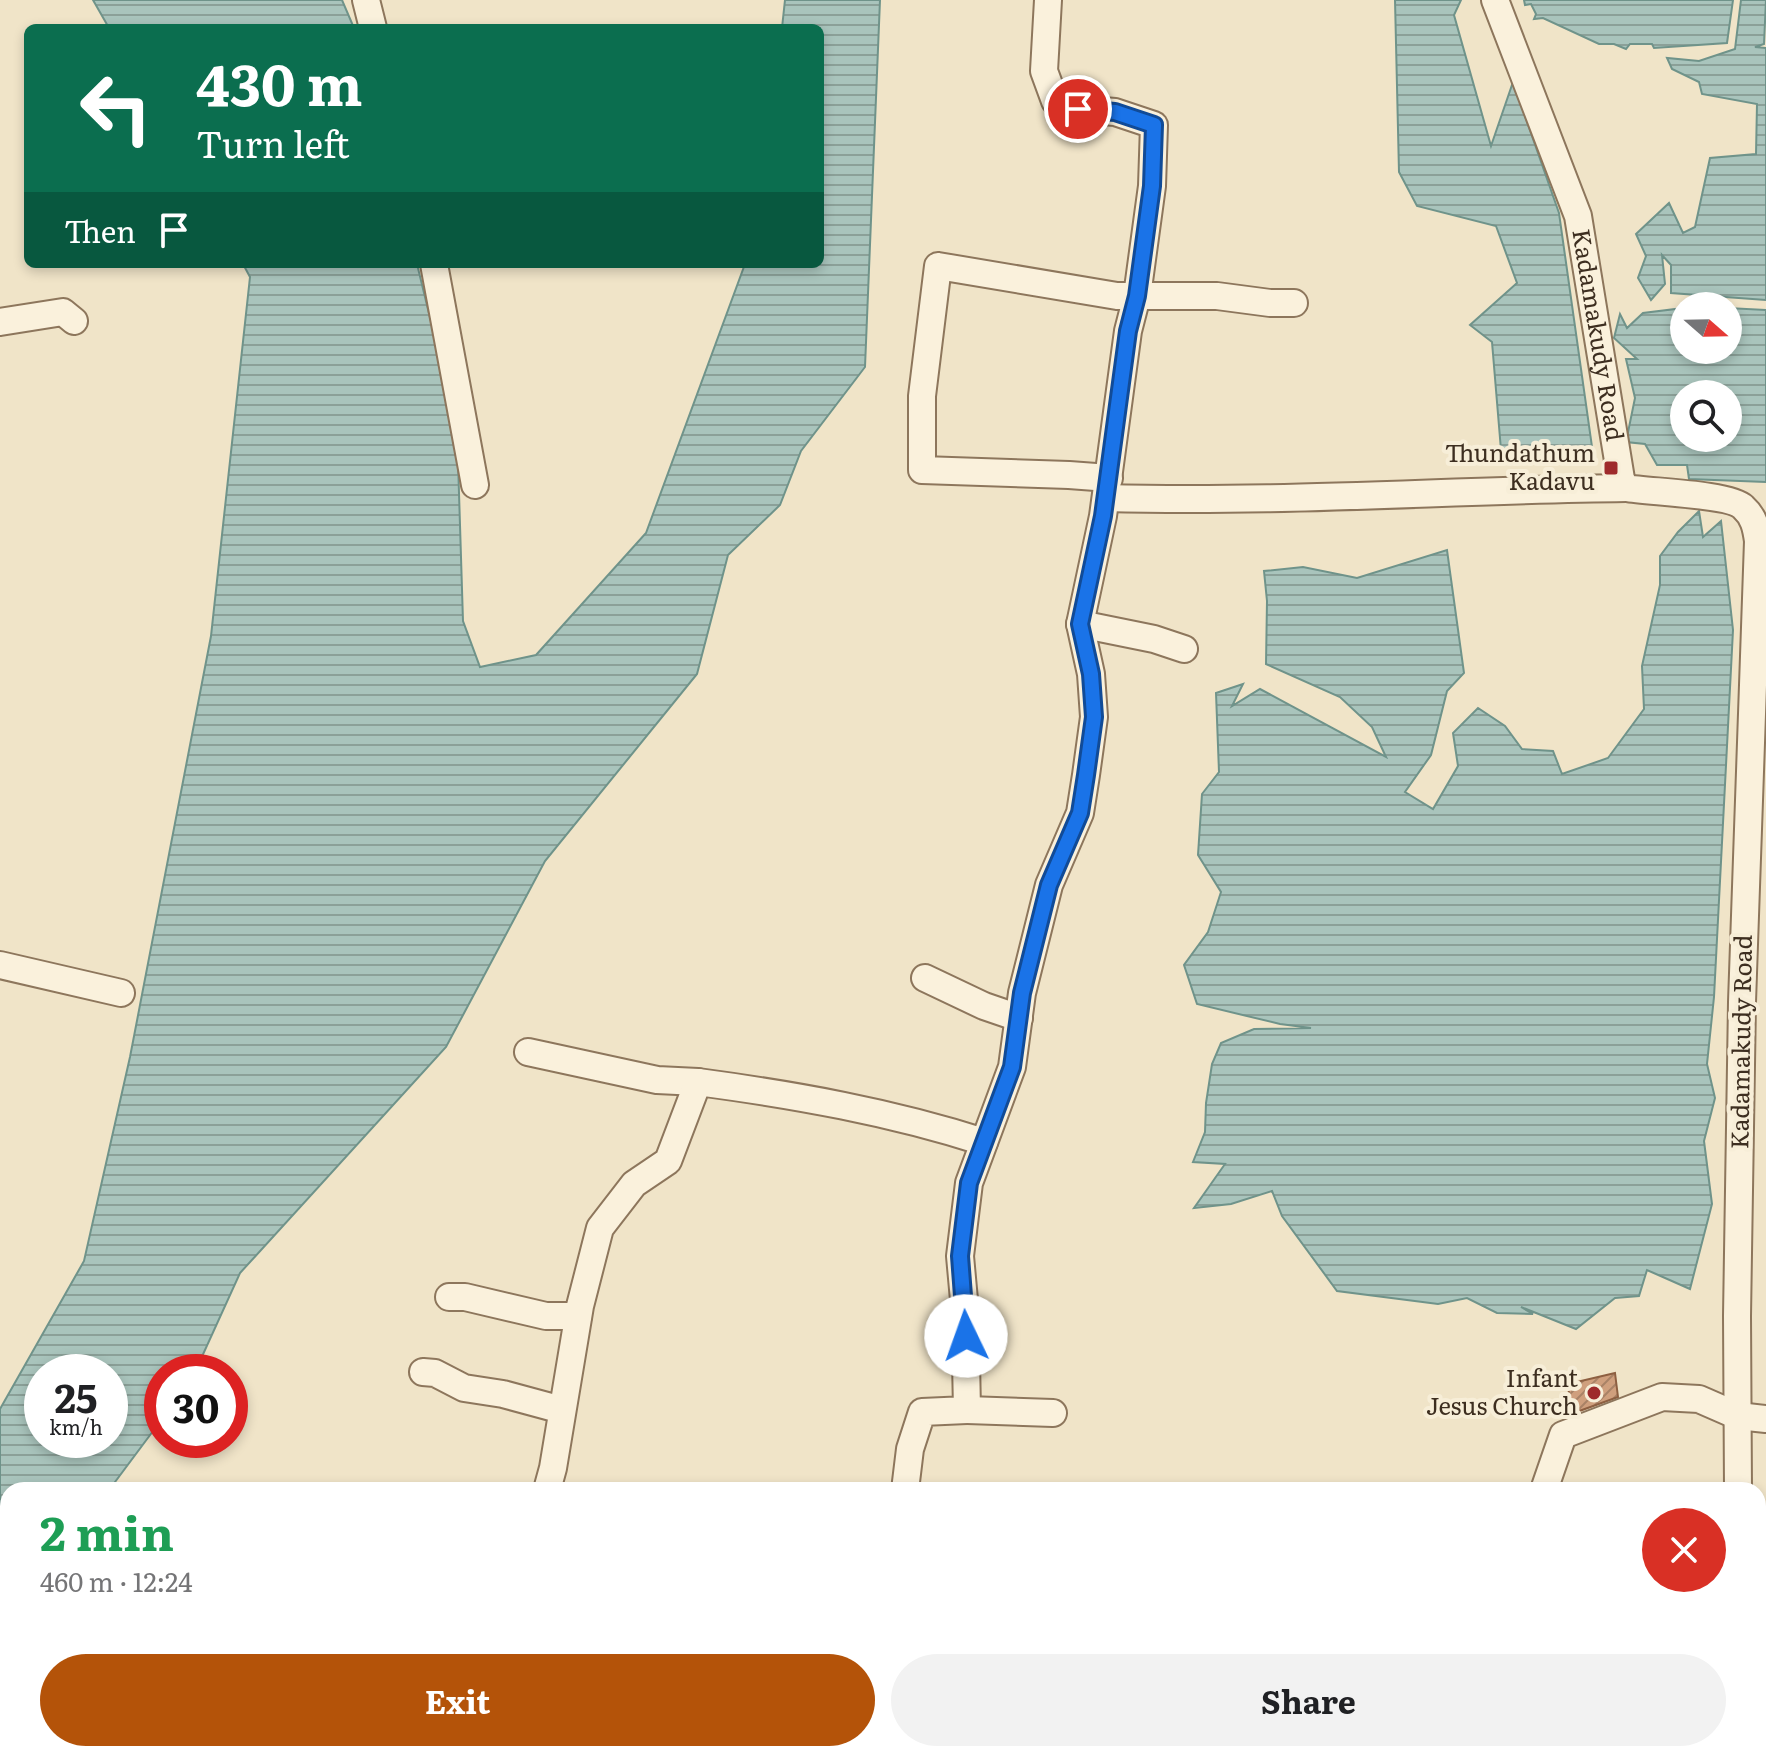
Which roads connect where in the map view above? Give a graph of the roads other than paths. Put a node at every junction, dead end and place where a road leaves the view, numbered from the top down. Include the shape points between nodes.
1 (366, 0) edge
2 (1048, 0) edge
3 (1495, 0) edge
4 (372, 24) edge
5 (435, 268) edge
6 (1137, 296) junction
7 (1294, 303) dead end
8 (74, 321) dead end
9 (0, 322) edge
10 (475, 485) dead end
11 (1108, 488) junction
12 (1626, 488) junction
13 (1080, 624) junction
14 (1184, 649) dead end
15 (0, 965) edge
16 (925, 978) dead end
17 (121, 993) dead end
18 (1019, 1018) junction
19 (528, 1052) dead end
20 (698, 1082) junction
21 (984, 1142) junction
22 (449, 1297) dead end
23 (578, 1316) junction
24 (423, 1372) dead end
25 (562, 1410) junction
26 (967, 1410) junction
27 (1053, 1413) dead end
28 (1738, 1416) junction
29 (1766, 1419) edge
30 (549, 1482) edge
31 (906, 1482) edge
32 (1547, 1482) edge
33 (1738, 1482) edge

1 - 4 street
2 - 6 street via 1044,71 1055,101 1154,125 1152,186
3 - 12 street, Kadamakudy Road via 1578,216
5 - 10 street
6 - 7 street
6 - 11 street
6 - 11 street via 938,266 922,396 922,470
8 - 9 street via 63,312
11 - 12 street via 1308,499
11 - 13 street
12 - 28 street, Kadamakudy Road via 1741,504 1755,521 1758,541 1742,1002
13 - 14 street
13 - 18 street via 1094,717 1086,775 1080,813 1049,885
15 - 17 street
16 - 18 street
18 - 21 street via 1012,1067
19 - 20 street via 657,1080
20 - 21 street via 808,1097
20 - 23 street via 668,1161 634,1184 600,1228
21 - 26 street via 969,1183 960,1256
22 - 23 street via 546,1316
23 - 25 street
24 - 25 street via 464,1388
25 - 30 street
26 - 27 street
26 - 31 street via 922,1412
28 - 29 street
28 - 32 street via 1699,1399 1662,1397 1563,1435
28 - 33 street, Kadamakudy Road

